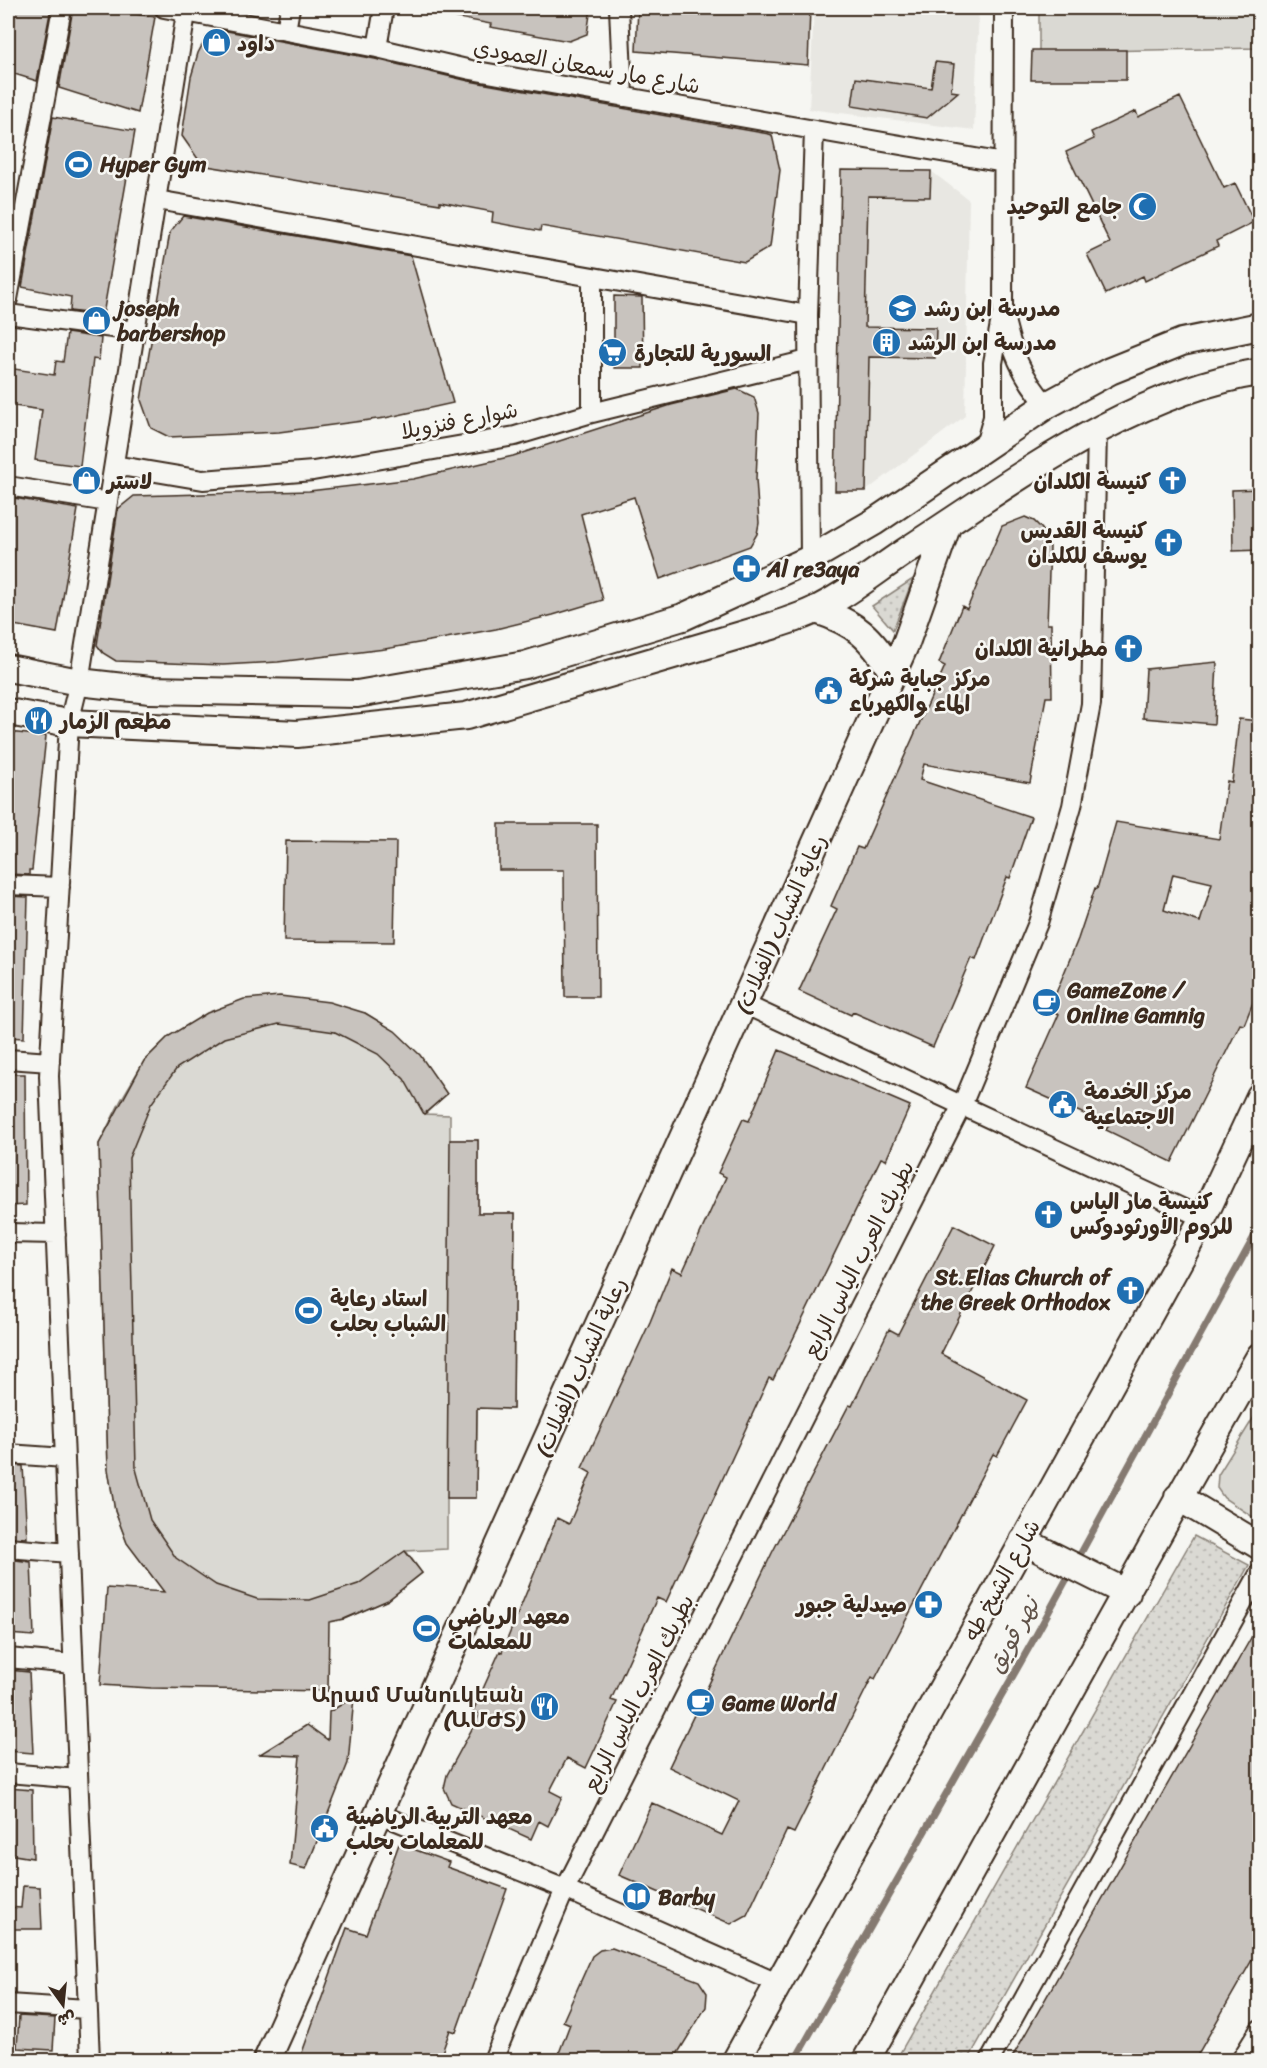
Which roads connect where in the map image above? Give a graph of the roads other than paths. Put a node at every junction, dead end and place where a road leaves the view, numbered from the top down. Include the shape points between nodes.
1 (62, 8) edge
2 (290, 8) edge
3 (384, 8) edge
4 (619, 8) edge
5 (1004, 8) edge
6 (174, 9) edge
7 (286, 31) junction
8 (377, 48) junction
9 (623, 97) junction
10 (814, 130) junction
11 (1004, 163) junction
12 (157, 200) junction
13 (592, 277) junction
14 (8, 299) edge
15 (1003, 310) junction
16 (8, 314) edge
17 (808, 315) junction
18 (1260, 326) edge
19 (135, 331) junction
20 (808, 360) junction
21 (1260, 372) edge
22 (1047, 405) junction
23 (591, 413) junction
24 (1096, 432) junction
25 (984, 445) junction
26 (114, 465) junction
27 (8, 486) edge
28 (108, 502) junction
29 (948, 524) junction
30 (810, 559) junction
31 (816, 610) junction
32 (8, 668) edge
33 (893, 673) junction
34 (79, 682) junction
35 (8, 712) edge
36 (69, 723) junction
37 (8, 885) edge
38 (60, 887) junction
39 (744, 1004) junction
40 (8, 1059) edge
41 (50, 1062) junction
42 (1260, 1096) edge
43 (962, 1106) junction
44 (1203, 1218) junction
45 (8, 1233) edge
46 (56, 1234) junction
47 (1260, 1356) edge
48 (8, 1454) edge
49 (65, 1458) junction
50 (1178, 1497) junction
51 (1023, 1541) junction
52 (1260, 1546) edge
53 (8, 1548) edge
54 (69, 1553) junction
55 (1260, 1572) edge
56 (1127, 1593) junction
57 (8, 1658) edge
58 (73, 1664) junction
59 (8, 1773) edge
60 (78, 1779) junction
61 (378, 1814) junction
62 (566, 1889) junction
63 (777, 1983) junction
64 (8, 2004) edge
65 (87, 2009) junction
66 (1260, 2029) edge
67 (90, 2061) edge
68 (267, 2061) edge
69 (493, 2061) edge
70 (736, 2061) edge
71 (866, 2061) edge
72 (990, 2061) edge
73 (1240, 2061) edge

1 - 14 street
2 - 7 street
3 - 8 street
4 - 9 street
5 - 11 street
6 - 7 street, شارع مار سمعان العمودي
6 - 12 street
7 - 8 street, شارع مار سمعان العمودي
8 - 9 street, شارع مار سمعان العمودي
9 - 10 street, شارع مار سمعان العمودي
10 - 11 street, شارع مار سمعان العمودي
10 - 17 street
11 - 15 street
12 - 13 street
12 - 19 street
13 - 17 street
13 - 23 street
15 - 22 street via 1014,357
15 - 25 street via 993,363 993,417
16 - 19 street
17 - 20 street
18 - 22 main road via 1182,342 1110,370
19 - 26 street
20 - 23 street, شوارع فنزويلا
20 - 30 street
21 - 24 main road via 1167,398
22 - 25 main road
23 - 26 street, شوارع فنزويلا via 515,436 313,471 203,480
24 - 29 main road via 1024,473
24 - 43 street, بطريك العرب الياس الرابع via 1091,704 1072,806 1038,923
25 - 30 main road via 874,522
26 - 28 street
27 - 28 street
28 - 34 street
29 - 31 main road
29 - 33 main road, رعاية الشباب (الفيلات)
30 - 34 main road via 683,617 559,655 525,665 368,692 150,690
31 - 33 main road via 844,619 874,643
31 - 36 main road via 466,716 297,734
32 - 34 main road
33 - 39 main road, رعاية الشباب (الفيلات)
34 - 36 street
35 - 36 main road
36 - 38 street
37 - 38 street
38 - 41 street
39 - 43 street
39 - 61 main road, رعاية الشباب (الفيلات)
40 - 41 street
41 - 46 street
42 - 44 main road, شارع الشيخ طه
43 - 44 street
43 - 62 street, بطريك العرب الياس الرابع
44 - 51 main road, شارع الشيخ طه
45 - 46 street
46 - 49 street
47 - 50 main road
48 - 49 street
49 - 54 street
50 - 52 main road
50 - 56 main road
51 - 56 main road
51 - 63 main road, شارع الشيخ طه
53 - 54 street
54 - 58 street
55 - 72 street
56 - 71 main road
57 - 58 street
58 - 60 street
59 - 60 street
60 - 65 street
61 - 62 street
61 - 68 main road, رعاية الشباب (الفيلات)
62 - 63 street
62 - 69 street, بطريك العرب الياس الرابع
63 - 70 main road, شارع الشيخ طه
64 - 65 street
65 - 67 street
66 - 73 street

